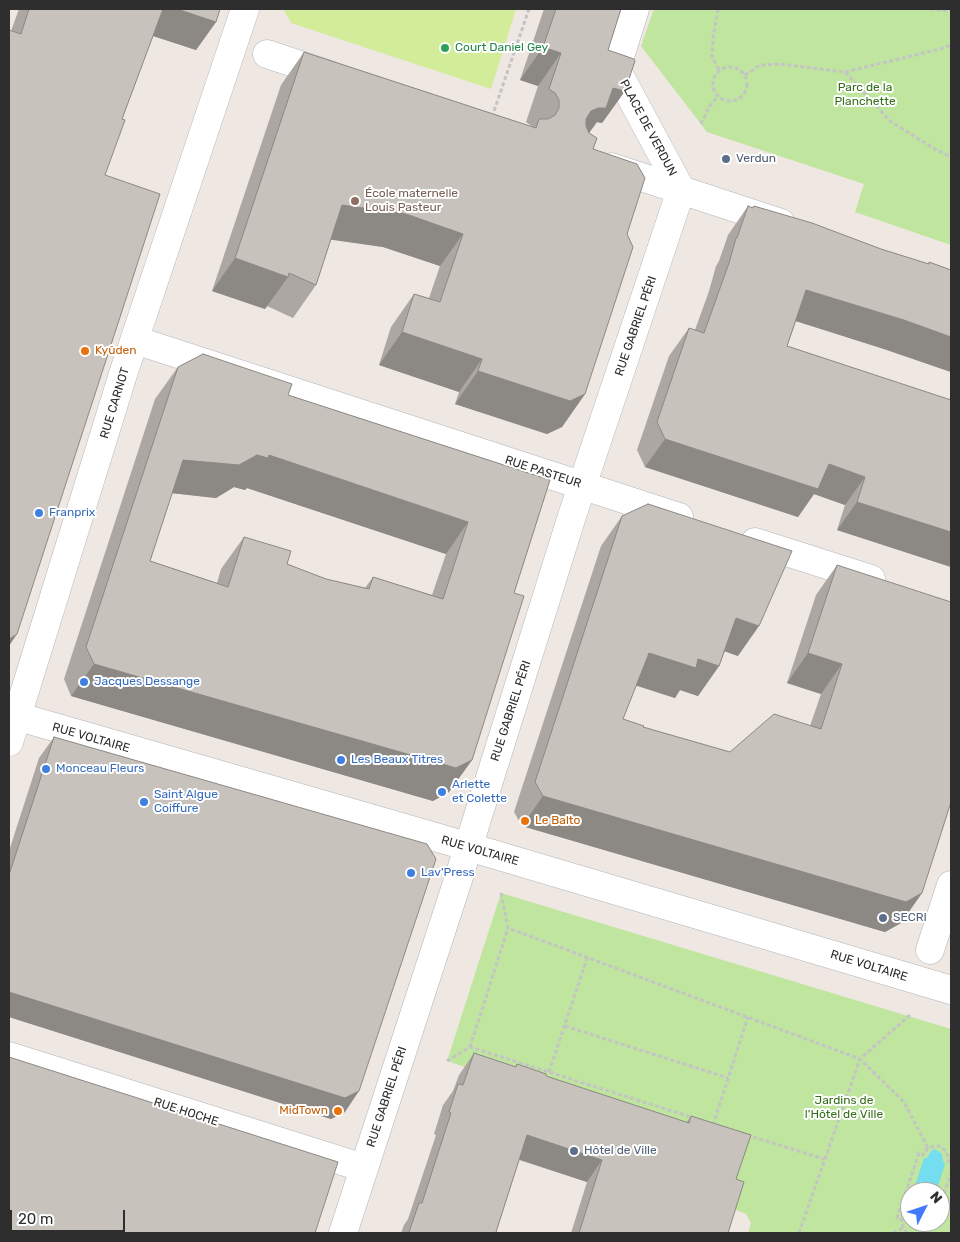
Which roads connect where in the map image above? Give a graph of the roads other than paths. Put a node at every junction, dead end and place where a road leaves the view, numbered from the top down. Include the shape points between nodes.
1 (245, 9) edge
2 (635, 9) edge
3 (267, 54) dead end
4 (350, 81) edge
5 (588, 159) edge
6 (681, 190) junction
7 (802, 230) edge
8 (134, 340) junction
9 (582, 485) junction
10 (706, 526) edge
11 (734, 535) edge
12 (895, 587) edge
13 (13, 715) edge
14 (9, 742) edge
15 (468, 847) junction
16 (951, 885) edge
17 (930, 950) dead end
18 (951, 990) edge
19 (9, 1056) edge
20 (364, 1168) junction
21 (344, 1233) edge

1 - 8 street, RUE CARNOT
2 - 6 street, PLACE DE VERDUN via 616,69
3 - 4 street
5 - 6 street
6 - 7 street
6 - 9 street, RUE GABRIEL PÉRI
8 - 9 street, RUE PASTEUR
8 - 13 street, RUE CARNOT
9 - 10 street, RUE PASTEUR
9 - 15 street, RUE GABRIEL PÉRI
11 - 12 street
13 - 14 street, RUE CARNOT
13 - 15 street, RUE VOLTAIRE
15 - 18 street, RUE VOLTAIRE
15 - 20 street, RUE GABRIEL PÉRI
16 - 17 street
19 - 20 street, RUE HOCHE
20 - 21 street, RUE GABRIEL PÉRI

